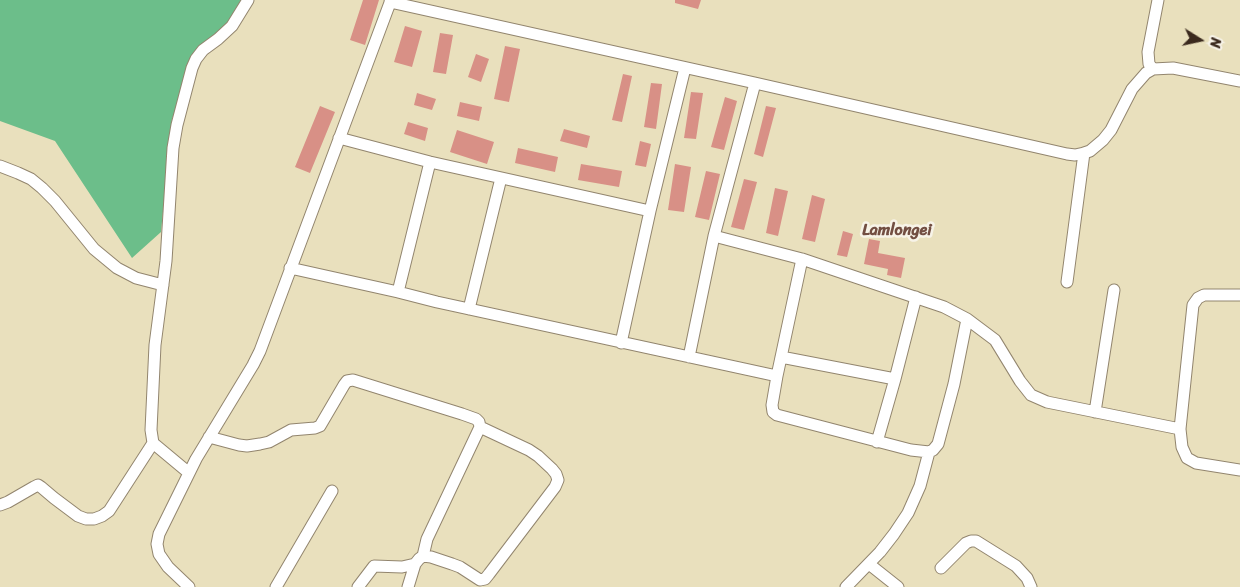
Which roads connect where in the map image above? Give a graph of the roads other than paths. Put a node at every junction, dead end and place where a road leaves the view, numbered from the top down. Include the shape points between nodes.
1 (248, 0) edge
2 (1158, 0) edge
3 (390, 1) edge
4 (685, 68) junction
5 (1153, 69) junction
6 (1240, 81) edge
7 (755, 83) junction
8 (339, 138) junction
9 (1084, 153) junction
10 (430, 162) junction
11 (0, 166) edge
12 (501, 178) junction
13 (650, 211) junction
14 (714, 236) junction
15 (802, 259) junction
16 (290, 268) junction
17 (1067, 282) dead end
18 (163, 285) junction
19 (1114, 290) dead end
20 (398, 292) junction
21 (1240, 295) edge
22 (916, 297) junction
23 (469, 309) junction
24 (967, 320) junction
25 (621, 342) junction
26 (689, 357) junction
27 (781, 357) junction
28 (777, 376) junction
29 (895, 380) junction
30 (1095, 412) junction
31 (480, 427) junction
32 (1180, 429) junction
33 (209, 437) junction
34 (877, 442) junction
35 (154, 443) junction
36 (929, 452) junction
37 (1240, 470) edge
38 (189, 473) junction
39 (332, 491) dead end
40 (0, 505) edge
41 (419, 560) junction
42 (869, 564) junction
43 (941, 568) dead end
44 (189, 587) edge
45 (276, 587) edge
46 (358, 587) edge
47 (408, 587) edge
48 (846, 587) edge
49 (898, 587) edge
50 (1031, 587) edge

1 - 18 street via 232,26 203,50 192,68 173,148
2 - 5 street via 1148,52
3 - 4 street
3 - 8 street
4 - 7 street
4 - 13 street
5 - 6 street via 1173,68
5 - 9 street via 1132,88 1103,140
7 - 9 street via 1067,154
7 - 14 street
8 - 10 street
8 - 16 street
9 - 17 street
10 - 12 street
10 - 20 street
11 - 18 street via 18,172 42,188 94,249 117,268 136,278
12 - 13 street
12 - 23 street
13 - 25 street
14 - 15 street
14 - 26 street
15 - 22 street
15 - 27 street
16 - 20 street
16 - 33 street via 256,359
18 - 35 street via 155,345 151,430
19 - 30 street
20 - 23 street
21 - 32 street via 1204,295 1194,305
22 - 24 street
22 - 29 street
23 - 25 street
24 - 30 street via 994,340 1031,395 1047,402
24 - 36 street via 938,444
25 - 26 street
26 - 28 street
27 - 28 street
27 - 29 street
28 - 34 street via 772,405 777,415
29 - 34 street
30 - 32 street
31 - 33 street via 476,419 352,380 347,381 320,426 315,428 291,430 269,442 248,446
31 - 41 street
31 - 41 street via 538,456 556,474 555,487 483,580 431,557
32 - 37 street via 1187,458 1196,463
33 - 38 street
34 - 36 street
35 - 38 street
35 - 40 street via 109,511 102,516 94,519 78,516 38,486
36 - 42 street via 920,486 908,513
38 - 44 street via 157,544 159,554 168,567
39 - 45 street
41 - 46 street via 402,567 374,566
41 - 47 street
42 - 48 street
42 - 49 street
43 - 50 street via 966,543 976,541 1016,566

